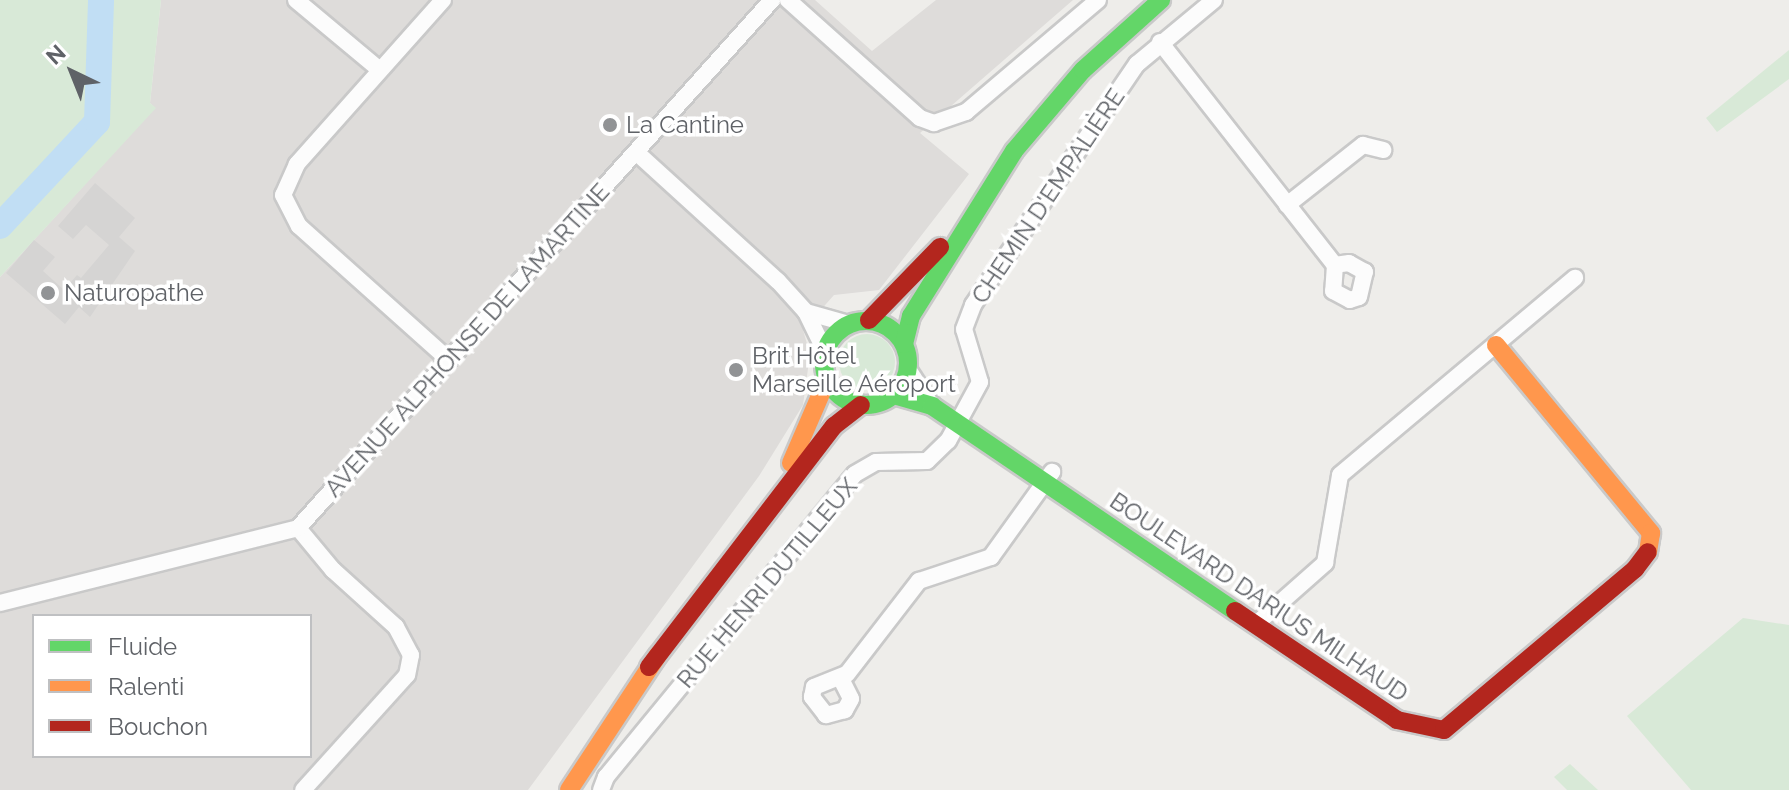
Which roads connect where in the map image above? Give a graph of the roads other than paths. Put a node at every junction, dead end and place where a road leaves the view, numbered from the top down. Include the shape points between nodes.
1 (296, 0) edge
2 (443, 0) edge
3 (772, 0) edge
4 (788, 0) edge
5 (1098, 0) edge
6 (1161, 0) edge
7 (1214, 0) edge
8 (1160, 42) junction
9 (380, 70) junction
10 (1383, 150) dead end
11 (636, 152) junction
12 (977, 204) junction
13 (1287, 205) junction
14 (1335, 265) dead end
15 (1575, 278) dead end
16 (806, 312) junction
17 (869, 320) junction
18 (849, 324) junction
19 (904, 344) junction
20 (1496, 345) junction
21 (825, 351) junction
22 (449, 360) junction
23 (908, 369) junction
24 (827, 380) junction
25 (894, 395) junction
26 (861, 405) junction
27 (932, 406) junction
28 (960, 424) junction
29 (1048, 476) junction
30 (298, 528) junction
31 (750, 532) junction
32 (0, 603) edge
33 (1255, 625) junction
34 (658, 655) junction
35 (841, 679) dead end
36 (303, 790) edge
37 (555, 790) edge
38 (569, 790) edge
39 (601, 790) edge

1 - 9 street
2 - 9 street
3 - 11 street, AVENUE ALPHONSE DE LAMARTINE
4 - 5 street via 920,118 934,123 959,118
6 - 12 main road via 1083,70
7 - 8 street, CHEMIN D'EMPALIÈRE
8 - 13 street
8 - 28 street, CHEMIN D'EMPALIÈRE via 1137,64 973,305 964,329 980,382
9 - 22 street via 297,164 283,195 299,226
10 - 13 street via 1363,145
11 - 16 street
11 - 22 street, AVENUE ALPHONSE DE LAMARTINE
12 - 17 main road via 889,306
12 - 19 main road via 911,316
13 - 14 street
15 - 20 street
16 - 18 street
16 - 21 street
17 - 18 main road
17 - 19 main road via 890,327
18 - 21 main road
19 - 23 main road
20 - 33 street via 1340,475 1325,563
20 - 33 main road, BOULEVARD DARIUS MILHAUD via 1651,533 1648,551 1635,569 1444,730 1397,720
21 - 24 main road
22 - 30 street, AVENUE ALPHONSE DE LAMARTINE
23 - 25 main road
23 - 27 street, BOULEVARD DARIUS MILHAUD
24 - 26 main road
24 - 31 main road via 799,450
25 - 26 main road
25 - 27 main road, BOULEVARD DARIUS MILHAUD
26 - 31 main road via 834,426
27 - 28 main road, BOULEVARD DARIUS MILHAUD
28 - 29 main road, BOULEVARD DARIUS MILHAUD
28 - 39 street, RUE HENRI DUTILLEUX via 927,461 876,462 855,474 606,777
29 - 33 main road, BOULEVARD DARIUS MILHAUD
29 - 35 street via 991,557 909,588
30 - 32 street
30 - 36 street via 333,570 396,627 411,655 407,675
31 - 34 main road
34 - 37 main road
34 - 38 main road

